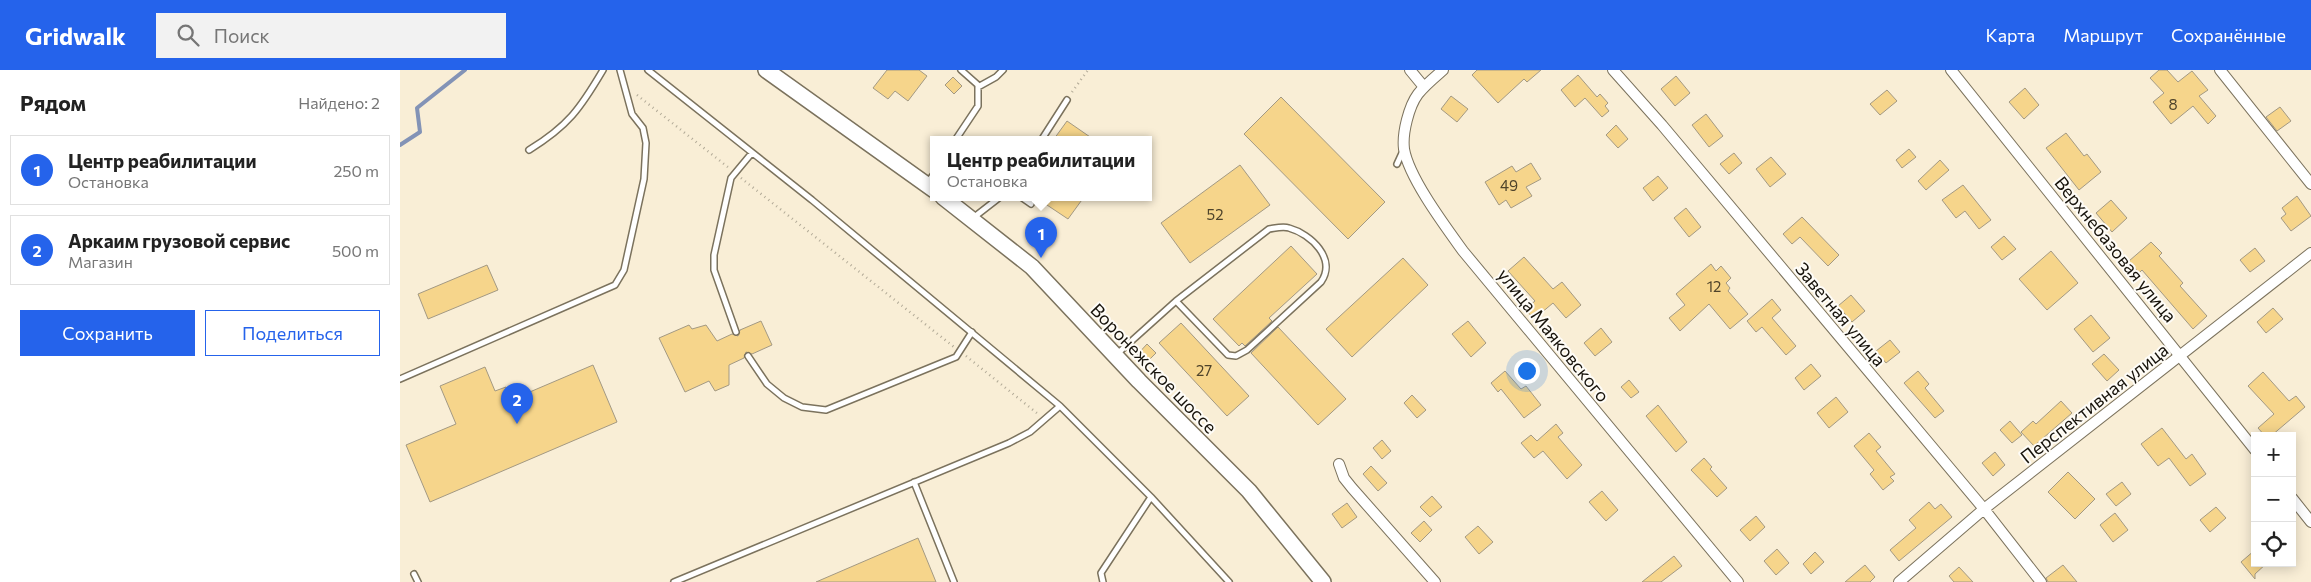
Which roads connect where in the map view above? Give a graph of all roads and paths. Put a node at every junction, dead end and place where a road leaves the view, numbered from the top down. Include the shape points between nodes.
1 (603, 70) edge
2 (620, 70) edge
3 (648, 70) edge
4 (766, 70) edge
5 (961, 70) edge
6 (1002, 70) edge
7 (1088, 70) edge
8 (1410, 70) edge
9 (1443, 70) edge
10 (1613, 70) edge
11 (1951, 70) edge
12 (2220, 70) edge
13 (624, 85) junction
14 (978, 87) junction
15 (1424, 87) junction
16 (1067, 100) joint
17 (958, 136) edge
18 (1044, 136) edge
19 (1404, 148) junction
20 (529, 150) dead end
21 (751, 154) junction
22 (1397, 164) dead end
23 (735, 174) junction
24 (930, 182) edge
25 (2311, 184) edge
26 (948, 201) edge
27 (995, 201) edge
28 (1027, 201) edge
29 (1032, 204) dead end
30 (973, 219) junction
31 (2311, 253) edge
32 (1176, 301) junction
33 (736, 332) dead end
34 (972, 332) junction
35 (960, 351) junction
36 (2181, 355) junction
37 (748, 356) dead end
38 (1115, 356) junction
39 (400, 379) edge
40 (1060, 406) junction
41 (1045, 420) junction
42 (2251, 445) edge
43 (1339, 464) dead end
44 (914, 482) junction
45 (1151, 496) junction
46 (2296, 503) edge
47 (1984, 510) junction
48 (2311, 522) edge
49 (414, 574) dead end
50 (418, 582) edge
51 (674, 582) edge
52 (954, 582) edge
53 (1103, 582) edge
54 (1229, 582) edge
55 (1323, 582) edge
56 (1435, 582) edge
57 (1738, 582) edge
58 (1899, 582) edge
59 (2041, 582) edge

1 - 20 lane via 582,107 554,135
2 - 13 lane
3 - 21 lane
4 - 24 main road
5 - 14 lane
6 - 14 lane
7 - 16 path
8 - 15 street
9 - 15 street, улица Маяковского
10 - 47 street, Заветная улица
11 - 36 street, Верхнебазовая улица
12 - 25 street
13 - 23 path
13 - 39 lane via 632,114 643,128 646,143 644,179 620,279 615,285
14 - 17 lane via 978,106
15 - 19 street, улица Маяковского via 1413,103
16 - 18 lane
19 - 22 lane
19 - 57 street, улица Маяковского via 1416,178 1463,251
21 - 23 lane
21 - 34 lane
23 - 33 lane via 731,178 718,233 714,270
23 - 35 path
26 - 30 main road, Воронежское шоссе
27 - 30 lane
28 - 29 lane
30 - 38 main road, Воронежское шоссе via 1032,267
31 - 36 street, Перспективная улица
32 - 32 lane via 1269,229 1286,227 1307,236 1322,253 1328,266 1321,282 1247,350 1236,356 1228,354
32 - 38 lane
34 - 35 lane
34 - 40 lane
35 - 37 lane via 956,357 826,410 802,407 784,398 766,384
35 - 41 path
36 - 42 street, Верхнебазовая улица
36 - 47 street, Перспективная улица
38 - 55 main road, Воронежское шоссе via 1248,491
40 - 41 lane
40 - 45 lane
41 - 44 lane via 1009,443
43 - 56 street via 1352,488
44 - 51 lane
44 - 52 lane
45 - 53 lane via 1101,573
45 - 54 lane
46 - 48 street
47 - 58 street, Перспективная улица
47 - 59 street, Заветная улица
49 - 50 lane

